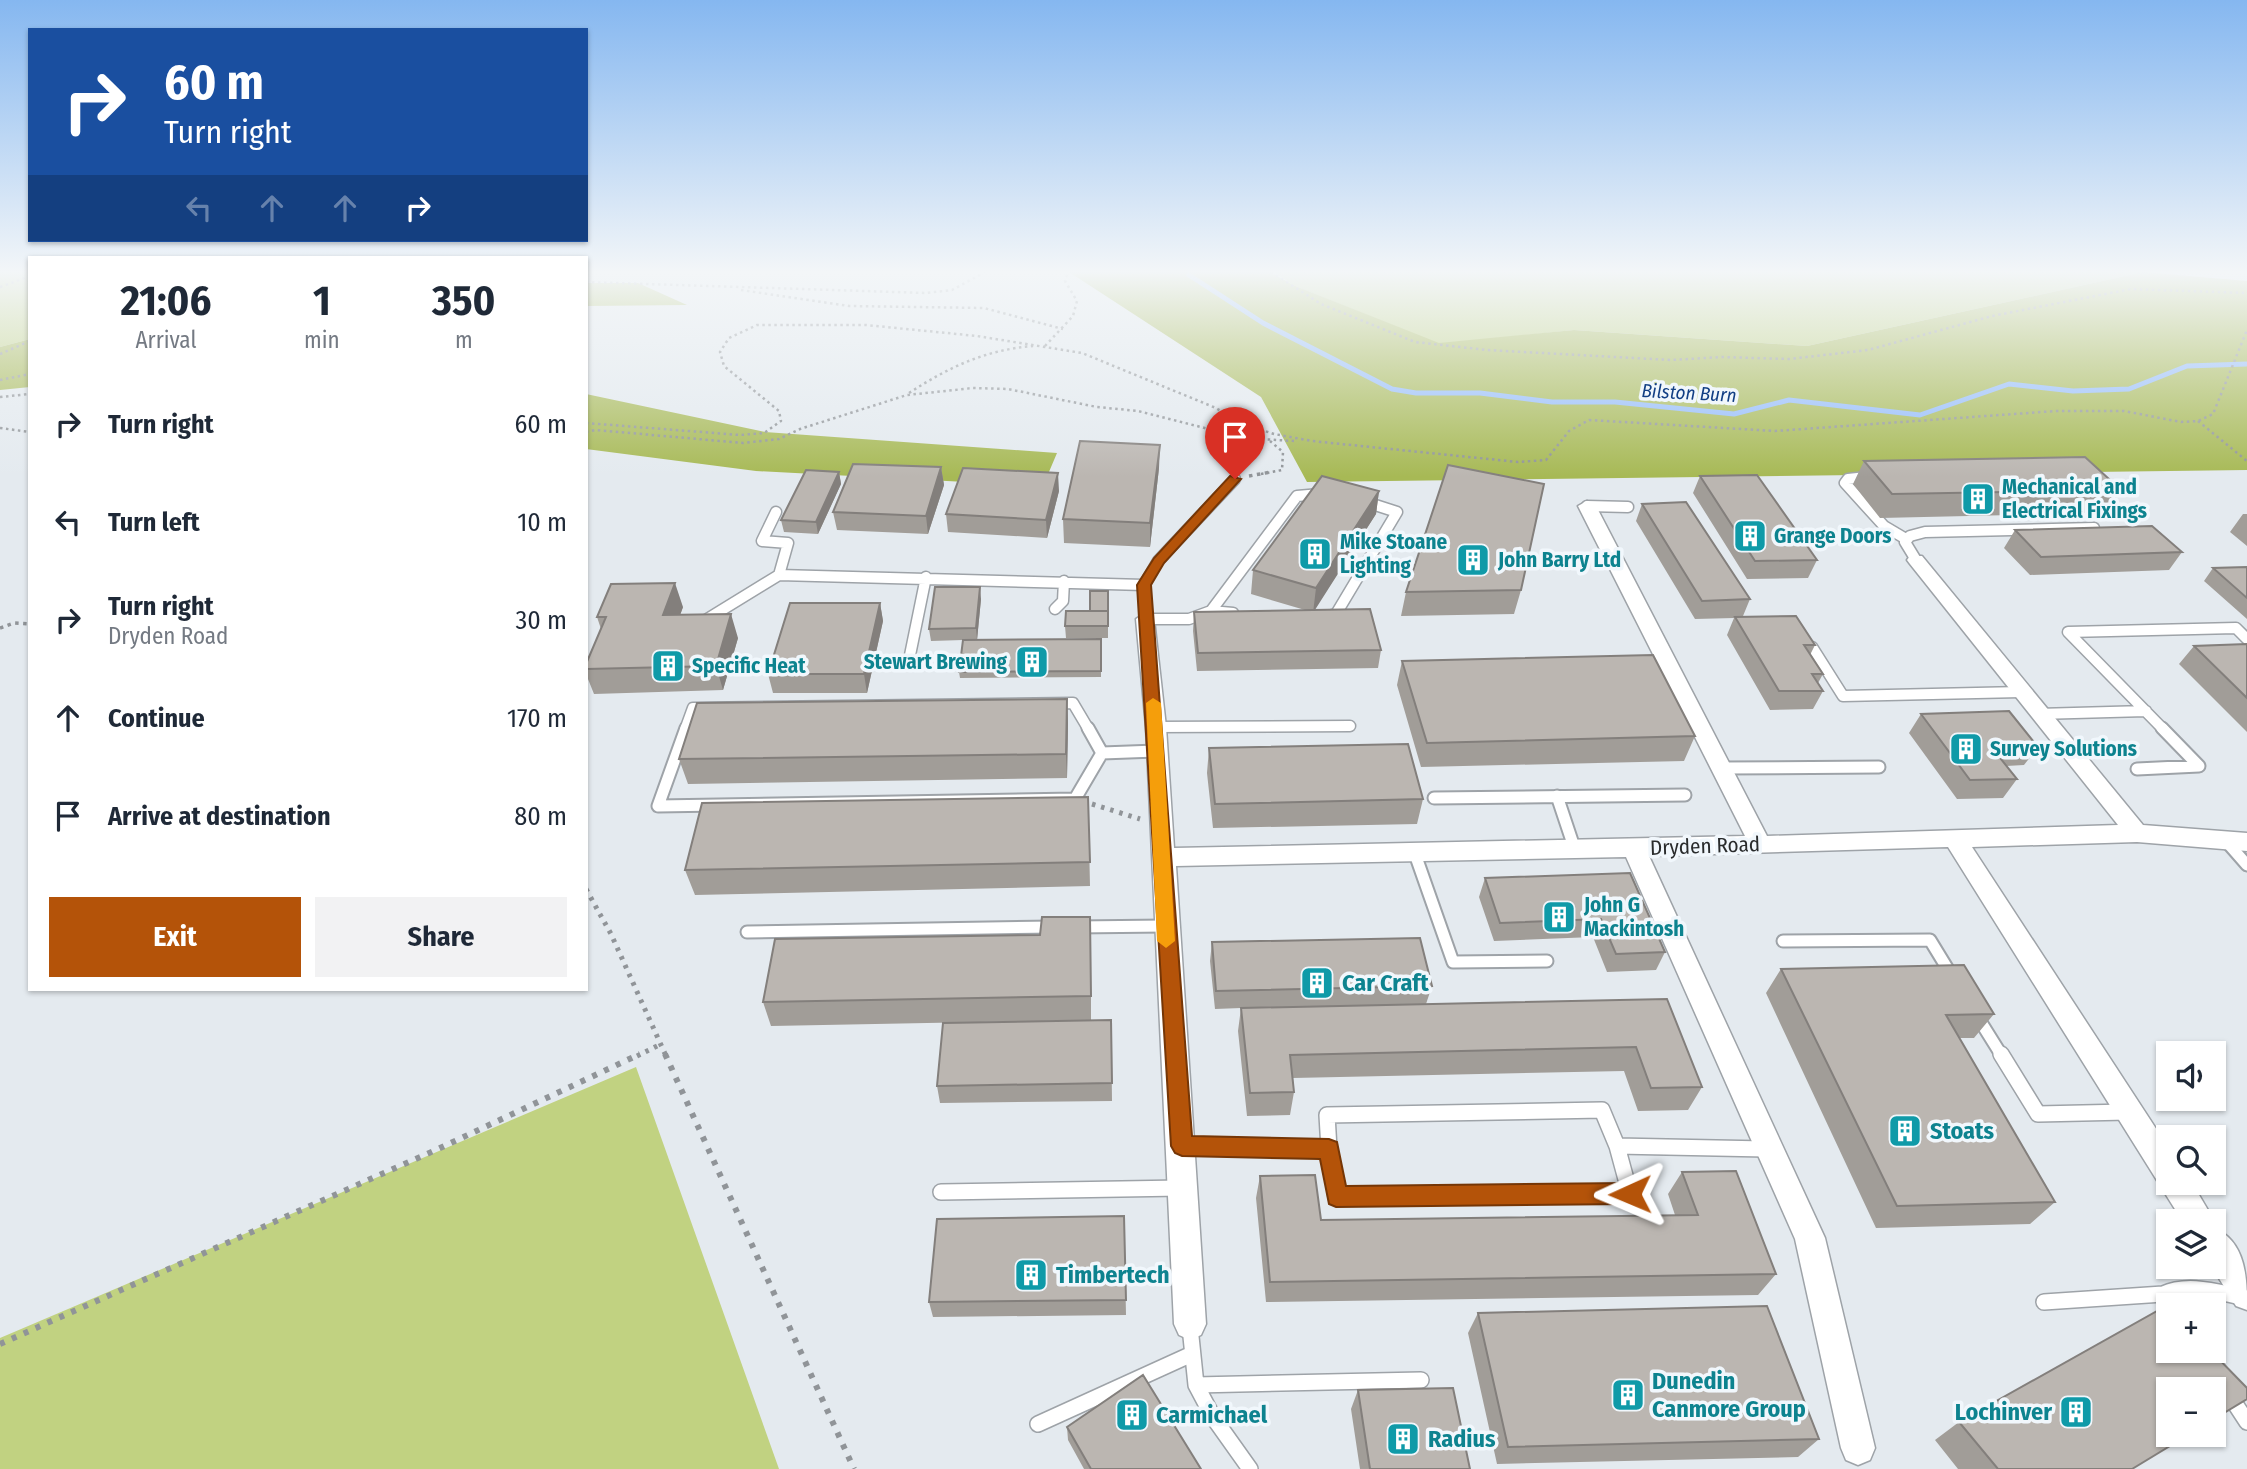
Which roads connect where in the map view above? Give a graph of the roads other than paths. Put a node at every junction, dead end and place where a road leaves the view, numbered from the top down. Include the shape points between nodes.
1 (1882, 477) edge
2 (1235, 479) road end
3 (1329, 494) edge
4 (1351, 496) edge
5 (1587, 506) joint
6 (1629, 507) dead end
7 (776, 512) dead end
8 (2101, 527) edge
9 (1906, 539) junction
10 (1916, 560) joint
11 (779, 575) junction
12 (926, 577) junction
13 (1064, 582) junction
14 (1144, 585) junction
15 (1055, 608) dead end
16 (1211, 611) junction
17 (1238, 613) edge
18 (1319, 618) edge
19 (1145, 620) junction
20 (695, 626) edge
21 (2247, 639) edge
22 (1812, 647) edge
23 (909, 660) dead end
24 (2021, 692) junction
25 (2146, 711) junction
26 (2038, 713) junction
27 (1350, 726) dead end
28 (1156, 739) junction
29 (1102, 753) junction
30 (1879, 767) dead end
31 (1723, 768) junction
32 (2137, 769) dead end
33 (1685, 795) dead end
34 (1558, 796) junction
35 (1434, 798) dead end
36 (2137, 833) junction
37 (1956, 841) junction
38 (2236, 841) edge
39 (1760, 844) junction
40 (1634, 849) junction
41 (1575, 850) junction
42 (1415, 854) junction
43 (1164, 858) junction
44 (2247, 865) edge
45 (1165, 926) junction
46 (747, 932) dead end
47 (1783, 941) dead end
48 (1547, 961) dead end
49 (2130, 1112) junction
50 (1182, 1146) junction
51 (1617, 1146) junction
52 (1329, 1149) junction
53 (1769, 1149) junction
54 (2156, 1153) edge
55 (1184, 1188) junction
56 (941, 1192) dead end
57 (2226, 1262) edge
58 (2165, 1293) edge
59 (2156, 1294) edge
60 (2247, 1296) edge
61 (2044, 1302) dead end
62 (1190, 1324) joint
63 (1192, 1354) junction
64 (1420, 1380) dead end
65 (1196, 1385) junction
66 (2226, 1390) edge
67 (2247, 1422) edge
68 (1038, 1424) dead end
69 (1858, 1448) dead end
70 (1250, 1469) edge

1 - 9 lane via 1845,483 1884,526
2 - 14 lane via 1158,561
3 - 16 lane via 1297,496
4 - 18 lane via 1397,512 1336,614
5 - 6 lane
5 - 31 street via 1660,657
7 - 11 lane via 762,541 788,543
8 - 9 lane via 1946,530
9 - 10 lane
10 - 24 street
11 - 12 lane
11 - 20 lane
12 - 13 lane
12 - 23 lane
13 - 14 lane
13 - 15 lane via 1063,601
14 - 19 lane
16 - 17 lane
16 - 19 lane via 1189,619
19 - 28 street
21 - 25 lane via 2236,628 2068,632
22 - 24 lane via 1843,696
24 - 26 street
25 - 26 lane
25 - 32 lane via 2199,766
26 - 36 street
27 - 28 lane
28 - 29 lane
28 - 43 street
29 - 29 lane via 1075,799 658,806 693,708 1073,703
30 - 31 lane
31 - 39 street
33 - 34 lane
34 - 35 lane
34 - 41 lane
36 - 37 street, Dryden Road
36 - 38 street, Dryden Road
37 - 39 street, Dryden Road
37 - 49 street
38 - 44 lane
39 - 40 street, Dryden Road
40 - 41 street, Dryden Road
40 - 53 street
41 - 42 street, Dryden Road
42 - 43 street, Dryden Road
42 - 48 lane via 1453,962
43 - 45 street
45 - 46 lane via 778,937
45 - 50 street
47 - 49 lane via 1930,940 2038,1114
49 - 54 street
50 - 52 lane
50 - 55 street
51 - 52 lane via 1602,1110 1326,1115
51 - 52 lane via 1630,1194 1336,1196
51 - 53 lane
53 - 69 street via 1810,1238
55 - 56 lane
55 - 62 street
57 - 60 street
58 - 60 lane via 2195,1288
59 - 61 lane
62 - 63 lane
63 - 65 lane
63 - 68 lane
64 - 65 lane
65 - 70 lane
66 - 67 lane

